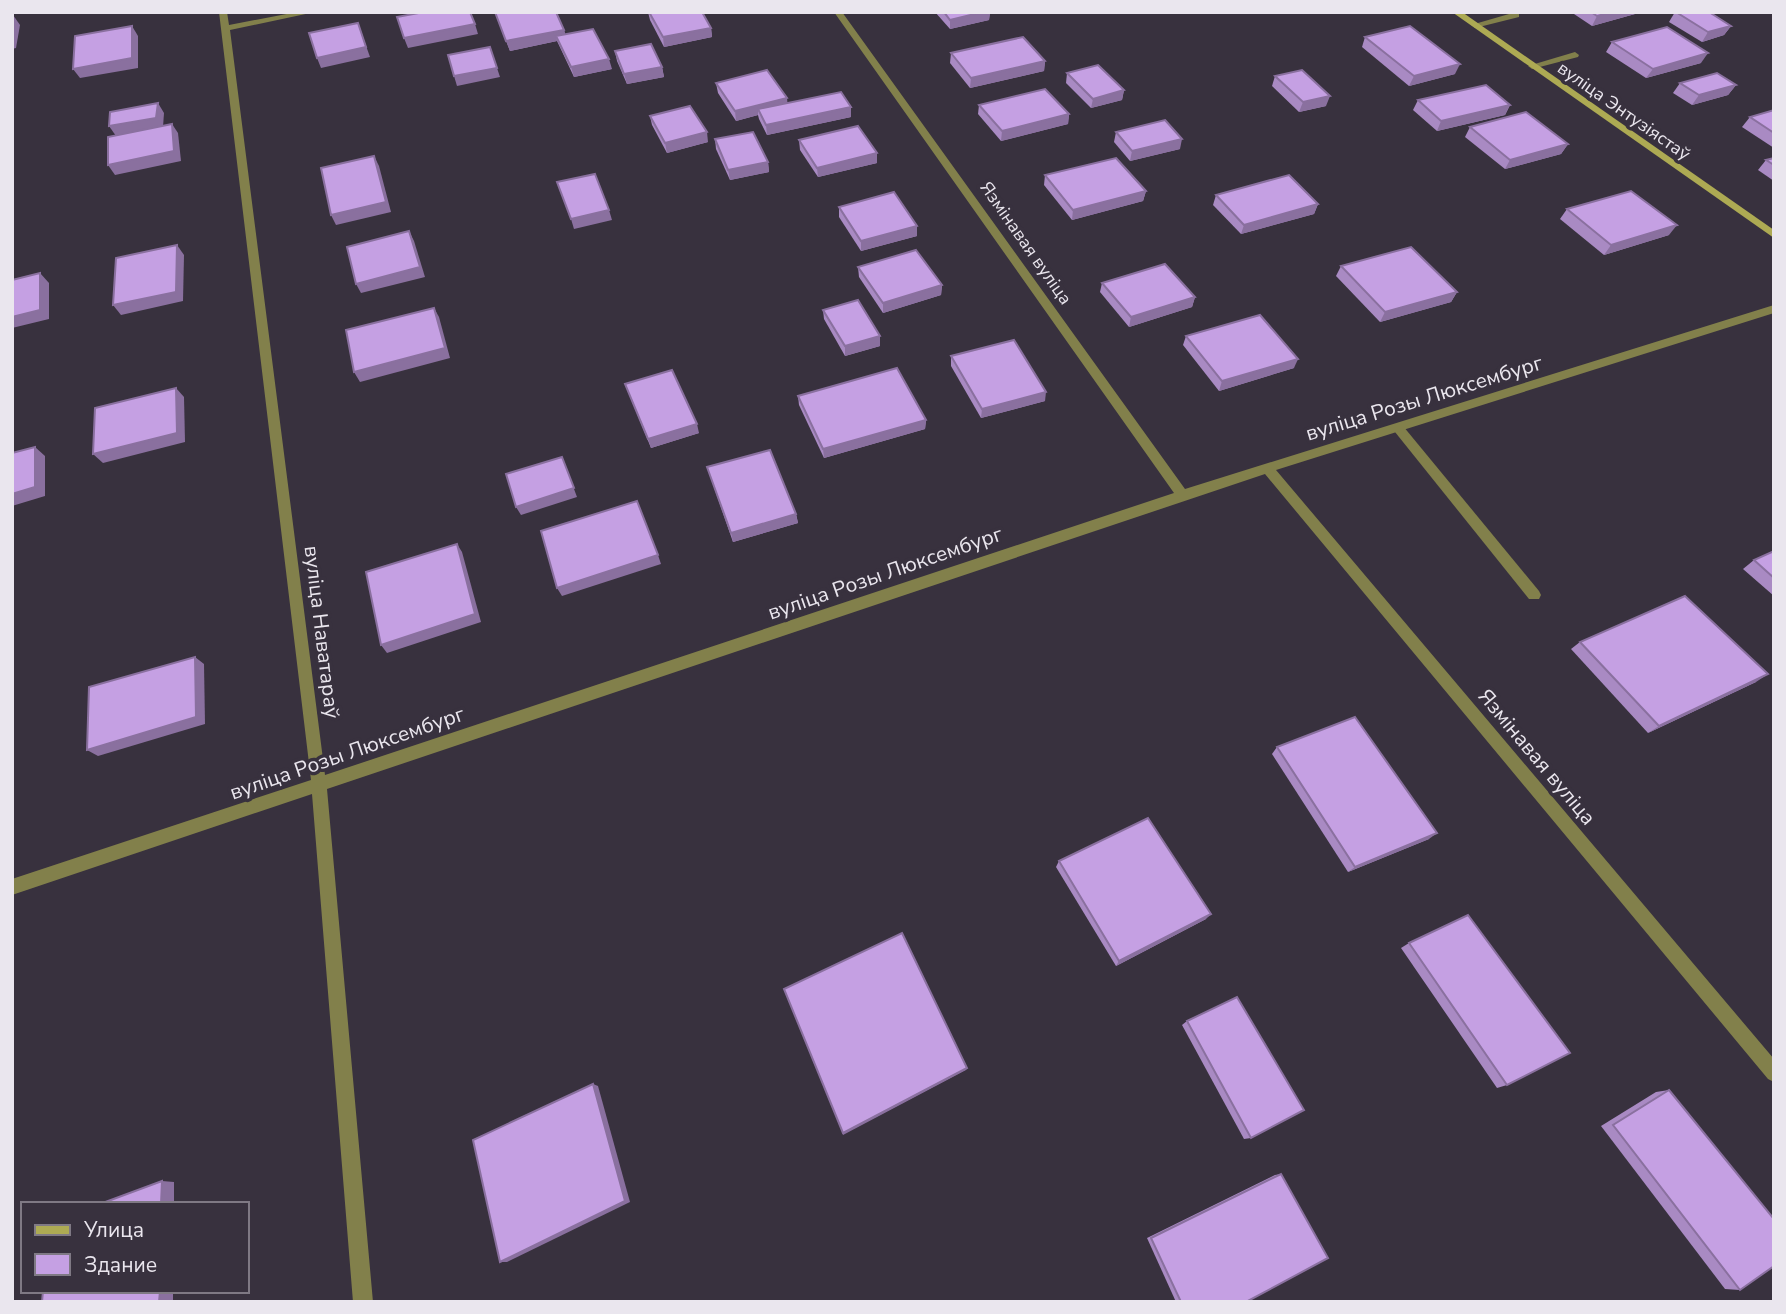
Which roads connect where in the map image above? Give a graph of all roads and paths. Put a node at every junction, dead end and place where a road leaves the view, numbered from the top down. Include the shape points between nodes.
1 (223, 12) edge
2 (311, 12) edge
3 (838, 12) edge
4 (1456, 12) edge
5 (1516, 15) dead end
6 (1475, 25) junction
7 (225, 29) junction
8 (1575, 55) dead end
9 (1532, 66) junction
10 (1774, 235) edge
11 (1774, 309) edge
12 (1399, 429) junction
13 (1268, 469) junction
14 (1182, 495) junction
15 (1534, 594) dead end
16 (320, 784) junction
17 (12, 887) edge
18 (1774, 1073) edge
19 (363, 1302) edge

1 - 7 street, вуліца Наватараў
2 - 7 street
3 - 14 street, Язмінавая вуліца
4 - 6 street, вуліца Энтузіястаў
5 - 6 street
6 - 9 street, вуліца Энтузіястаў
7 - 16 street, вуліца Наватараў
8 - 9 street
9 - 10 street, вуліца Энтузіястаў
11 - 12 street, вуліца Розы Люксембург
12 - 13 street, вуліца Розы Люксембург
12 - 15 street
13 - 14 street, вуліца Розы Люксембург
13 - 18 street, Язмінавая вуліца
14 - 16 street, вуліца Розы Люксембург
16 - 17 street, вуліца Розы Люксембург
16 - 19 street, вуліца Наватараў

